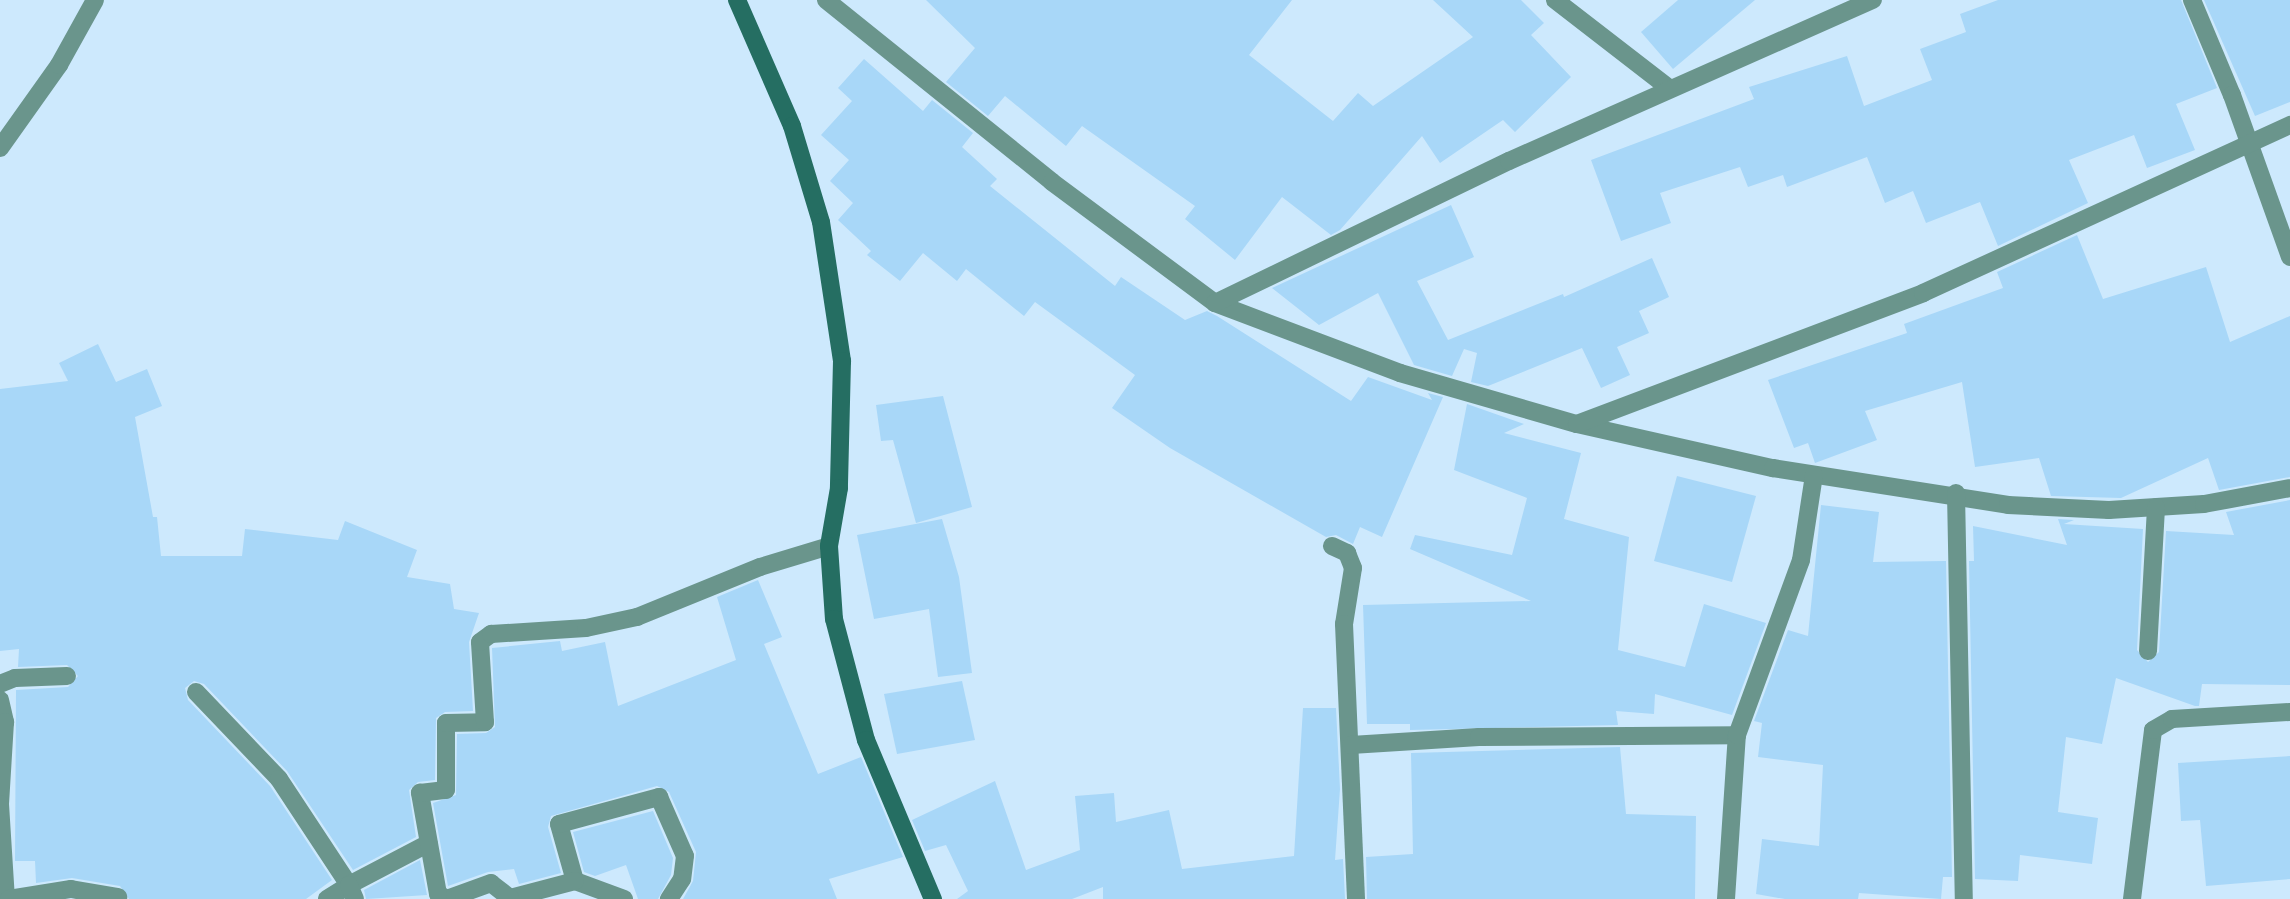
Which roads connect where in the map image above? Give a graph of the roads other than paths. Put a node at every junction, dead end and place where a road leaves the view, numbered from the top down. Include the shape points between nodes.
1 (95, 0) edge
2 (737, 0) edge
3 (826, 0) edge
4 (1555, 0) edge
5 (2192, 0) edge
6 (1869, 1) edge
7 (1670, 89) junction
8 (2290, 124) edge
9 (2248, 144) junction
10 (0, 148) edge
11 (2290, 257) edge
12 (1215, 303) junction
13 (1577, 424) junction
14 (1814, 475) junction
15 (2290, 488) edge
16 (1956, 494) junction
17 (2156, 507) junction
18 (829, 546) junction
19 (1332, 546) dead end
20 (2148, 651) dead end
21 (67, 676) dead end
22 (0, 684) edge
23 (196, 692) dead end
24 (0, 699) edge
25 (2290, 712) edge
26 (1737, 735) junction
27 (1351, 745) junction
28 (429, 843) junction
29 (575, 881) junction
30 (352, 892) edge
31 (118, 897) dead end
32 (7, 899) edge
33 (327, 899) edge
34 (624, 899) edge
35 (669, 899) edge
36 (933, 899) edge
37 (1356, 899) edge
38 (1726, 899) edge
39 (1964, 899) edge
40 (2132, 899) edge

1 - 10 street via 59,65
2 - 18 main road via 792,126 821,222 842,361 839,488
3 - 12 street via 1052,182
4 - 7 street
5 - 9 street
6 - 7 street
7 - 12 street
8 - 9 street
9 - 11 street
9 - 13 street via 1923,293
12 - 13 street via 1400,373
13 - 14 street
14 - 16 street
14 - 26 street via 1801,560
15 - 17 street via 2203,504
16 - 17 street via 2008,505
16 - 39 street
17 - 20 street
18 - 28 street via 636,617 586,628 502,632 484,638 478,648 485,722 449,722 443,727 446,790 423,789 420,796
18 - 36 main road via 834,619 850,686 866,740
19 - 27 street via 1347,553 1353,568 1344,624
21 - 22 street via 15,678
23 - 30 street via 279,779
24 - 32 street via 5,722 0,804
25 - 40 street via 2172,719 2153,730
26 - 27 street via 1479,737
26 - 38 street
27 - 37 street
28 - 29 street via 442,897 491,883 510,898
28 - 30 street
29 - 34 street
29 - 35 street via 559,824 659,797 685,856 682,879
30 - 33 street
31 - 32 street via 71,889

